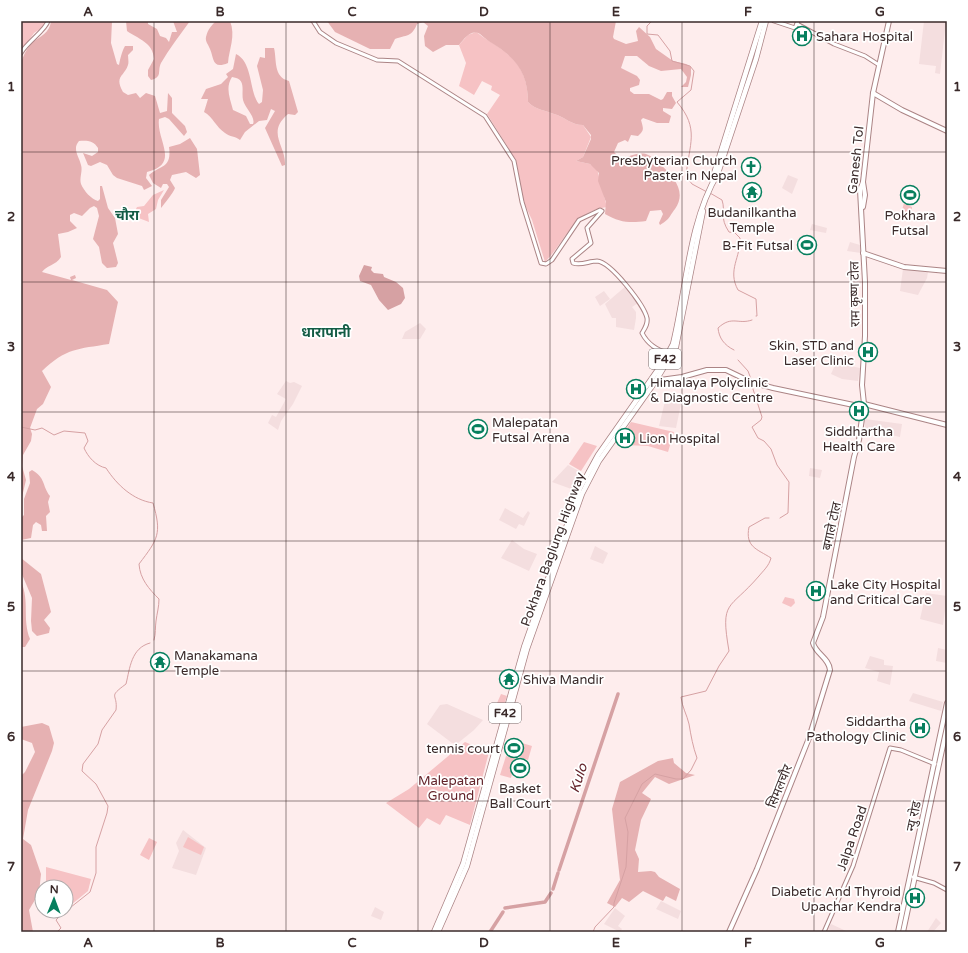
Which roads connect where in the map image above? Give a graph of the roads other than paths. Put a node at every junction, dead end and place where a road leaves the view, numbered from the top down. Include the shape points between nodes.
1 (48, 21) edge
2 (313, 21) edge
3 (762, 21) edge
4 (766, 21) edge
5 (774, 21) edge
6 (890, 21) edge
7 (797, 23) edge
8 (21, 53) edge
9 (879, 64) junction
10 (873, 94) junction
11 (947, 131) edge
12 (711, 184) junction
13 (863, 253) junction
14 (947, 271) edge
15 (671, 354) junction
16 (653, 381) junction
17 (864, 405) junction
18 (947, 425) edge
19 (815, 648) joint
20 (947, 703) edge
21 (947, 727) edge
22 (944, 740) edge
23 (937, 764) junction
24 (912, 877) junction
25 (947, 890) edge
26 (434, 932) edge
27 (438, 932) edge
28 (729, 932) edge
29 (824, 932) edge
30 (898, 932) edge
31 (902, 932) edge

1 - 8 street via 46,28 32,39
2 - 15 street via 320,32 336,44 377,60 398,62 484,116 514,160 522,202 541,263 546,264 552,260 579,220 602,211 588,228 591,243 572,260 573,263 599,261 611,268 625,282 647,317 642,333 647,342
3 - 12 highway, F42
4 - 12 highway, F42 via 756,59
5 - 7 street via 795,28
6 - 9 main road, Ganesh Tol
7 - 9 street via 834,44
9 - 10 main road, Ganesh Tol
10 - 11 main road
10 - 13 main road, Ganesh Tol via 863,182
12 - 15 highway, Pokhara Baglung Highway / F42 via 680,332
13 - 14 main road via 904,267
13 - 17 main road, राम कृष्ण टोल
15 - 16 highway, Pokhara Baglung Highway / F42
16 - 17 main road via 707,370 726,370 751,382 773,388
16 - 26 highway, Pokhara Baglung Highway / F42 via 598,456 578,493 524,647 463,864
16 - 27 highway, Pokhara Baglung Highway / F42 via 599,461 582,494 527,649 467,866
17 - 18 main road
17 - 19 main road, बगाले टोल via 823,617 813,643
19 - 28 main road, सिमलचौर via 830,665 829,676 809,738
20 - 22 main road, न्यु रोड
21 - 22 main road, न्यु रोड
22 - 23 main road, न्यु रोड
23 - 24 main road, न्यु रोड
23 - 29 street, Jalpa Road via 890,748 853,866
24 - 25 street via 934,883
24 - 30 main road, न्यु रोड
24 - 31 main road, न्यु रोड

